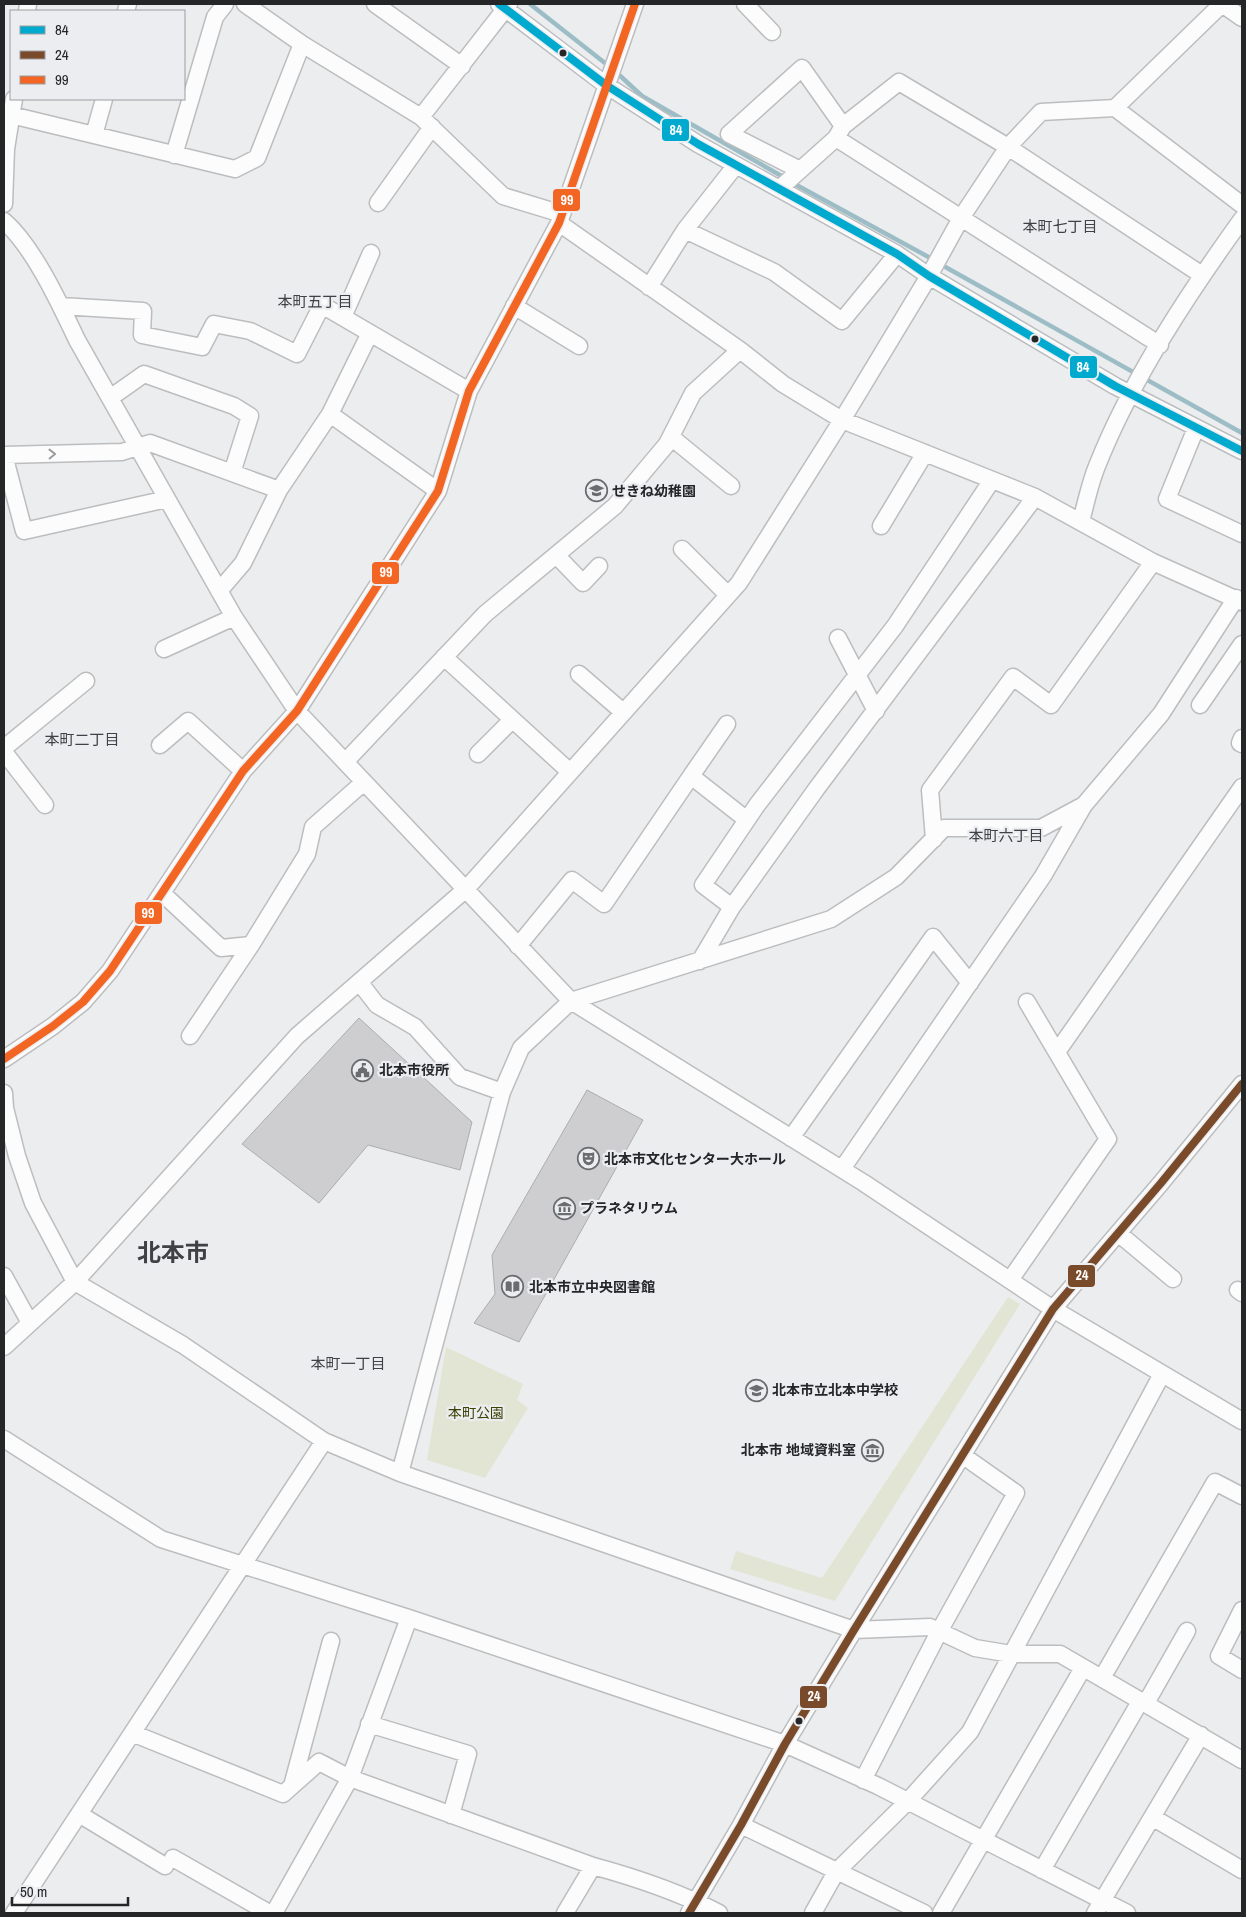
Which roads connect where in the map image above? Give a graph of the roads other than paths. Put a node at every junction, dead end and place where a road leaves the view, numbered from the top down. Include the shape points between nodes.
1 (225, 4) edge
2 (245, 4) edge
3 (375, 4) edge
4 (634, 4) edge
5 (745, 4) edge
6 (1222, 4) edge
7 (504, 5) edge
8 (1242, 18) edge
9 (772, 32) dead end
10 (302, 44) junction
11 (462, 66) junction
12 (606, 85) junction
13 (14, 100) edge
14 (104, 100) edge
15 (1114, 108) junction
16 (12, 115) junction
17 (426, 122) junction
18 (839, 132) junction
19 (94, 135) junction
20 (1008, 147) junction
21 (5, 149) edge
22 (174, 154) junction
23 (736, 165) junction
24 (798, 170) junction
25 (779, 189) junction
26 (378, 203) dead end
27 (4, 204) edge
28 (1242, 204) edge
29 (561, 218) junction
30 (961, 218) junction
31 (1242, 219) edge
32 (4, 221) edge
33 (686, 230) junction
34 (371, 253) dead end
35 (897, 254) junction
36 (1202, 274) junction
37 (929, 276) junction
38 (649, 287) junction
39 (61, 306) junction
40 (514, 306) junction
41 (342, 317) junction
42 (370, 333) junction
43 (1160, 345) junction
44 (579, 346) dead end
45 (740, 350) junction
46 (469, 390) junction
47 (1131, 393) junction
48 (110, 398) junction
49 (330, 414) junction
50 (842, 420) junction
51 (1196, 428) junction
52 (671, 437) junction
53 (138, 449) junction
54 (1242, 451) edge
55 (925, 453) junction
56 (4, 455) edge
57 (232, 473) junction
58 (992, 480) junction
59 (731, 486) dead end
60 (279, 490) junction
61 (438, 491) junction
62 (1035, 497) junction
63 (167, 499) junction
64 (1081, 521) junction
65 (882, 526) dead end
66 (1242, 534) edge
67 (682, 549) dead end
68 (556, 555) junction
69 (1153, 562) junction
70 (599, 566) dead end
71 (219, 591) junction
72 (728, 595) junction
73 (1239, 600) edge
74 (234, 617) junction
75 (838, 638) dead end
76 (1242, 644) edge
77 (164, 649) dead end
78 (444, 657) junction
79 (579, 674) dead end
80 (856, 674) junction
81 (86, 680) dead end
82 (1200, 705) dead end
83 (297, 711) junction
84 (876, 711) junction
85 (623, 712) junction
86 (512, 720) junction
87 (728, 724) dead end
88 (1242, 738) edge
89 (1242, 744) edge
90 (160, 745) dead end
91 (4, 750) edge
92 (478, 754) dead end
93 (345, 762) junction
94 (243, 771) junction
95 (569, 771) junction
96 (691, 776) junction
97 (364, 782) junction
98 (1242, 788) edge
99 (45, 805) dead end
100 (1084, 805) junction
101 (747, 820) junction
102 (934, 839) junction
103 (466, 889) junction
104 (162, 893) junction
105 (732, 907) junction
106 (251, 945) junction
107 (518, 946) junction
108 (700, 962) junction
109 (360, 983) junction
110 (970, 983) junction
111 (571, 1001) junction
112 (1027, 1002) dead end
113 (190, 1036) dead end
114 (1057, 1052) junction
115 (4, 1059) edge
116 (1242, 1084) edge
117 (502, 1092) junction
118 (4, 1093) edge
119 (791, 1138) junction
120 (842, 1169) junction
121 (1118, 1232) junction
122 (4, 1276) edge
123 (1173, 1279) dead end
124 (1010, 1280) junction
125 (75, 1282) junction
126 (1053, 1308) junction
127 (30, 1323) junction
128 (4, 1347) edge
129 (1162, 1374) junction
130 (1242, 1421) edge
131 (4, 1439) edge
132 (324, 1441) junction
133 (962, 1456) junction
134 (400, 1473) junction
135 (1242, 1496) edge
136 (244, 1565) junction
137 (1242, 1610) edge
138 (409, 1618) junction
139 (854, 1630) junction
140 (940, 1630) junction
141 (1187, 1631) dead end
142 (332, 1641) dead end
143 (1011, 1654) junction
144 (1083, 1668) junction
145 (1242, 1670) edge
146 (1102, 1678) junction
147 (1144, 1702) junction
148 (369, 1724) junction
149 (132, 1733) junction
150 (1201, 1735) junction
151 (785, 1744) junction
152 (1242, 1760) edge
153 (350, 1778) junction
154 (863, 1780) junction
155 (292, 1786) junction
156 (908, 1801) junction
157 (79, 1814) junction
158 (451, 1815) junction
159 (1152, 1818) junction
160 (741, 1825) junction
161 (983, 1840) junction
162 (593, 1866) junction
163 (1042, 1870) junction
164 (1242, 1870) edge
165 (836, 1872) junction
166 (692, 1907) edge
167 (1099, 1907) edge
168 (14, 1913) edge
169 (269, 1913) edge
170 (274, 1913) edge
171 (565, 1913) edge
172 (719, 1913) edge
173 (813, 1913) edge
174 (924, 1913) edge
175 (941, 1913) edge
176 (1127, 1913) edge

1 - 22 street via 215,17
2 - 10 street
3 - 11 street
4 - 12 street
5 - 9 street
6 - 8 street
6 - 15 street
7 - 11 street
7 - 12 street
10 - 17 street
10 - 22 street via 257,158 235,169
11 - 17 street
12 - 23 street
12 - 29 street
13 - 16 street
14 - 19 street
15 - 20 street via 1041,112
15 - 28 street
16 - 19 street
16 - 21 street
17 - 26 street
17 - 29 street via 503,196
18 - 20 street via 898,82
18 - 24 street
18 - 24 street via 802,68 728,134
18 - 30 street
19 - 22 street
20 - 30 street
20 - 36 street
21 - 27 street
23 - 25 street
23 - 33 street
24 - 25 street
25 - 35 street
29 - 38 street
29 - 40 street
30 - 37 street
30 - 43 street
31 - 36 street
32 - 39 street via 17,232
33 - 35 street via 774,272 842,321
33 - 38 street
34 - 41 street
35 - 37 street
36 - 43 street
37 - 47 street
37 - 50 street
38 - 45 street
39 - 41 street via 143,311 142,336 202,347 214,324 250,331 296,354 322,305
39 - 48 street via 76,340
40 - 44 street
40 - 46 street
41 - 42 street
42 - 46 street
42 - 49 street
43 - 47 street
45 - 50 street via 783,384
45 - 52 street via 694,392
46 - 61 street
47 - 51 street
47 - 64 street via 1096,467
48 - 53 street
48 - 57 street via 144,374 242,411 250,416
49 - 60 street
49 - 61 street
50 - 55 street
50 - 72 street via 739,583
51 - 54 street
51 - 66 street via 1167,499
52 - 59 street
52 - 68 street via 615,506
56 -> 53 street
53 - 57 street via 150,443
53 - 63 street
55 - 58 street
55 - 65 street
56 - 63 street via 24,531
57 - 60 street
58 - 62 street
58 - 80 street via 895,626
60 - 71 street via 244,563
61 - 83 street
62 - 64 street
62 - 84 street
63 - 71 street
64 - 69 street
67 - 72 street
68 - 70 street via 583,583
68 - 78 street via 485,614
69 - 73 street
69 - 102 street via 1051,705 1013,677 930,790
71 - 74 street
72 - 85 street
73 - 100 street via 1161,714
74 - 77 street
74 - 83 street
75 - 80 street
76 - 82 street
78 - 86 street
78 - 93 street
79 - 85 street
80 - 84 street
80 - 101 street
81 - 91 street
83 - 93 street
83 - 94 street
84 - 105 street
85 - 95 street
86 - 92 street
86 - 95 street
87 - 96 street
88 - 89 street
90 - 94 street via 188,721
91 - 99 street
93 - 97 street
94 - 104 street
95 - 103 street
96 - 101 street
96 - 107 street via 604,904 572,880
97 - 103 street
97 - 106 street via 314,827 307,854
98 - 114 street
100 - 102 street via 1041,828 944,828
100 - 110 street via 1043,876
101 - 105 street via 703,885
102 - 108 street via 896,877 831,919
103 - 107 street
103 - 109 street
104 - 106 street via 221,948
104 - 115 street via 110,971 83,1002
105 - 108 street
106 - 113 street
107 - 111 street
108 - 111 street
109 - 117 street via 378,1005 415,1027 460,1077
109 - 125 street via 297,1036
110 - 119 street via 932,937
110 - 120 street
111 - 117 street via 521,1048
111 - 119 street
112 - 114 street
114 - 124 street via 1108,1139
116 - 121 street
117 - 134 street
118 - 125 street via 17,1156 33,1203
119 - 120 street
120 - 124 street
121 - 123 street
121 - 126 street
122 - 127 street
124 - 126 street
125 - 127 street
125 - 132 street via 183,1346
126 - 129 street
126 - 133 street
127 - 128 street
129 - 130 street
129 - 143 street
131 - 136 street via 162,1539
132 - 134 street
132 - 136 street
133 - 139 street
133 - 140 street via 1016,1493
134 - 139 street
135 - 146 street via 1215,1482
136 - 138 street
136 - 149 street
137 - 145 street via 1219,1656
138 - 148 street
138 - 151 street
139 - 140 street via 930,1627
139 - 151 street
140 - 143 street via 976,1648
140 - 154 street
141 - 147 street
142 - 155 street
143 - 144 street via 1060,1654
143 - 156 street via 970,1732
144 - 146 street
144 - 161 street
146 - 147 street
147 - 150 street
147 - 163 street
148 - 153 street
148 - 158 street via 468,1754
149 - 155 street via 283,1794
149 - 157 street
150 - 152 street
150 - 159 street
151 - 154 street
151 - 160 street
153 - 155 street via 319,1762
153 - 158 street
153 - 170 street
154 - 156 street
156 - 161 street
156 - 165 street
157 - 168 street
157 - 169 street
158 - 162 street
159 - 164 street
159 - 167 street
160 - 165 street
160 - 166 street
161 - 163 street
161 - 175 street
162 - 166 street via 634,1877
162 - 171 street
163 - 167 street
165 - 173 street
165 - 174 street
166 - 172 street
167 - 176 street

